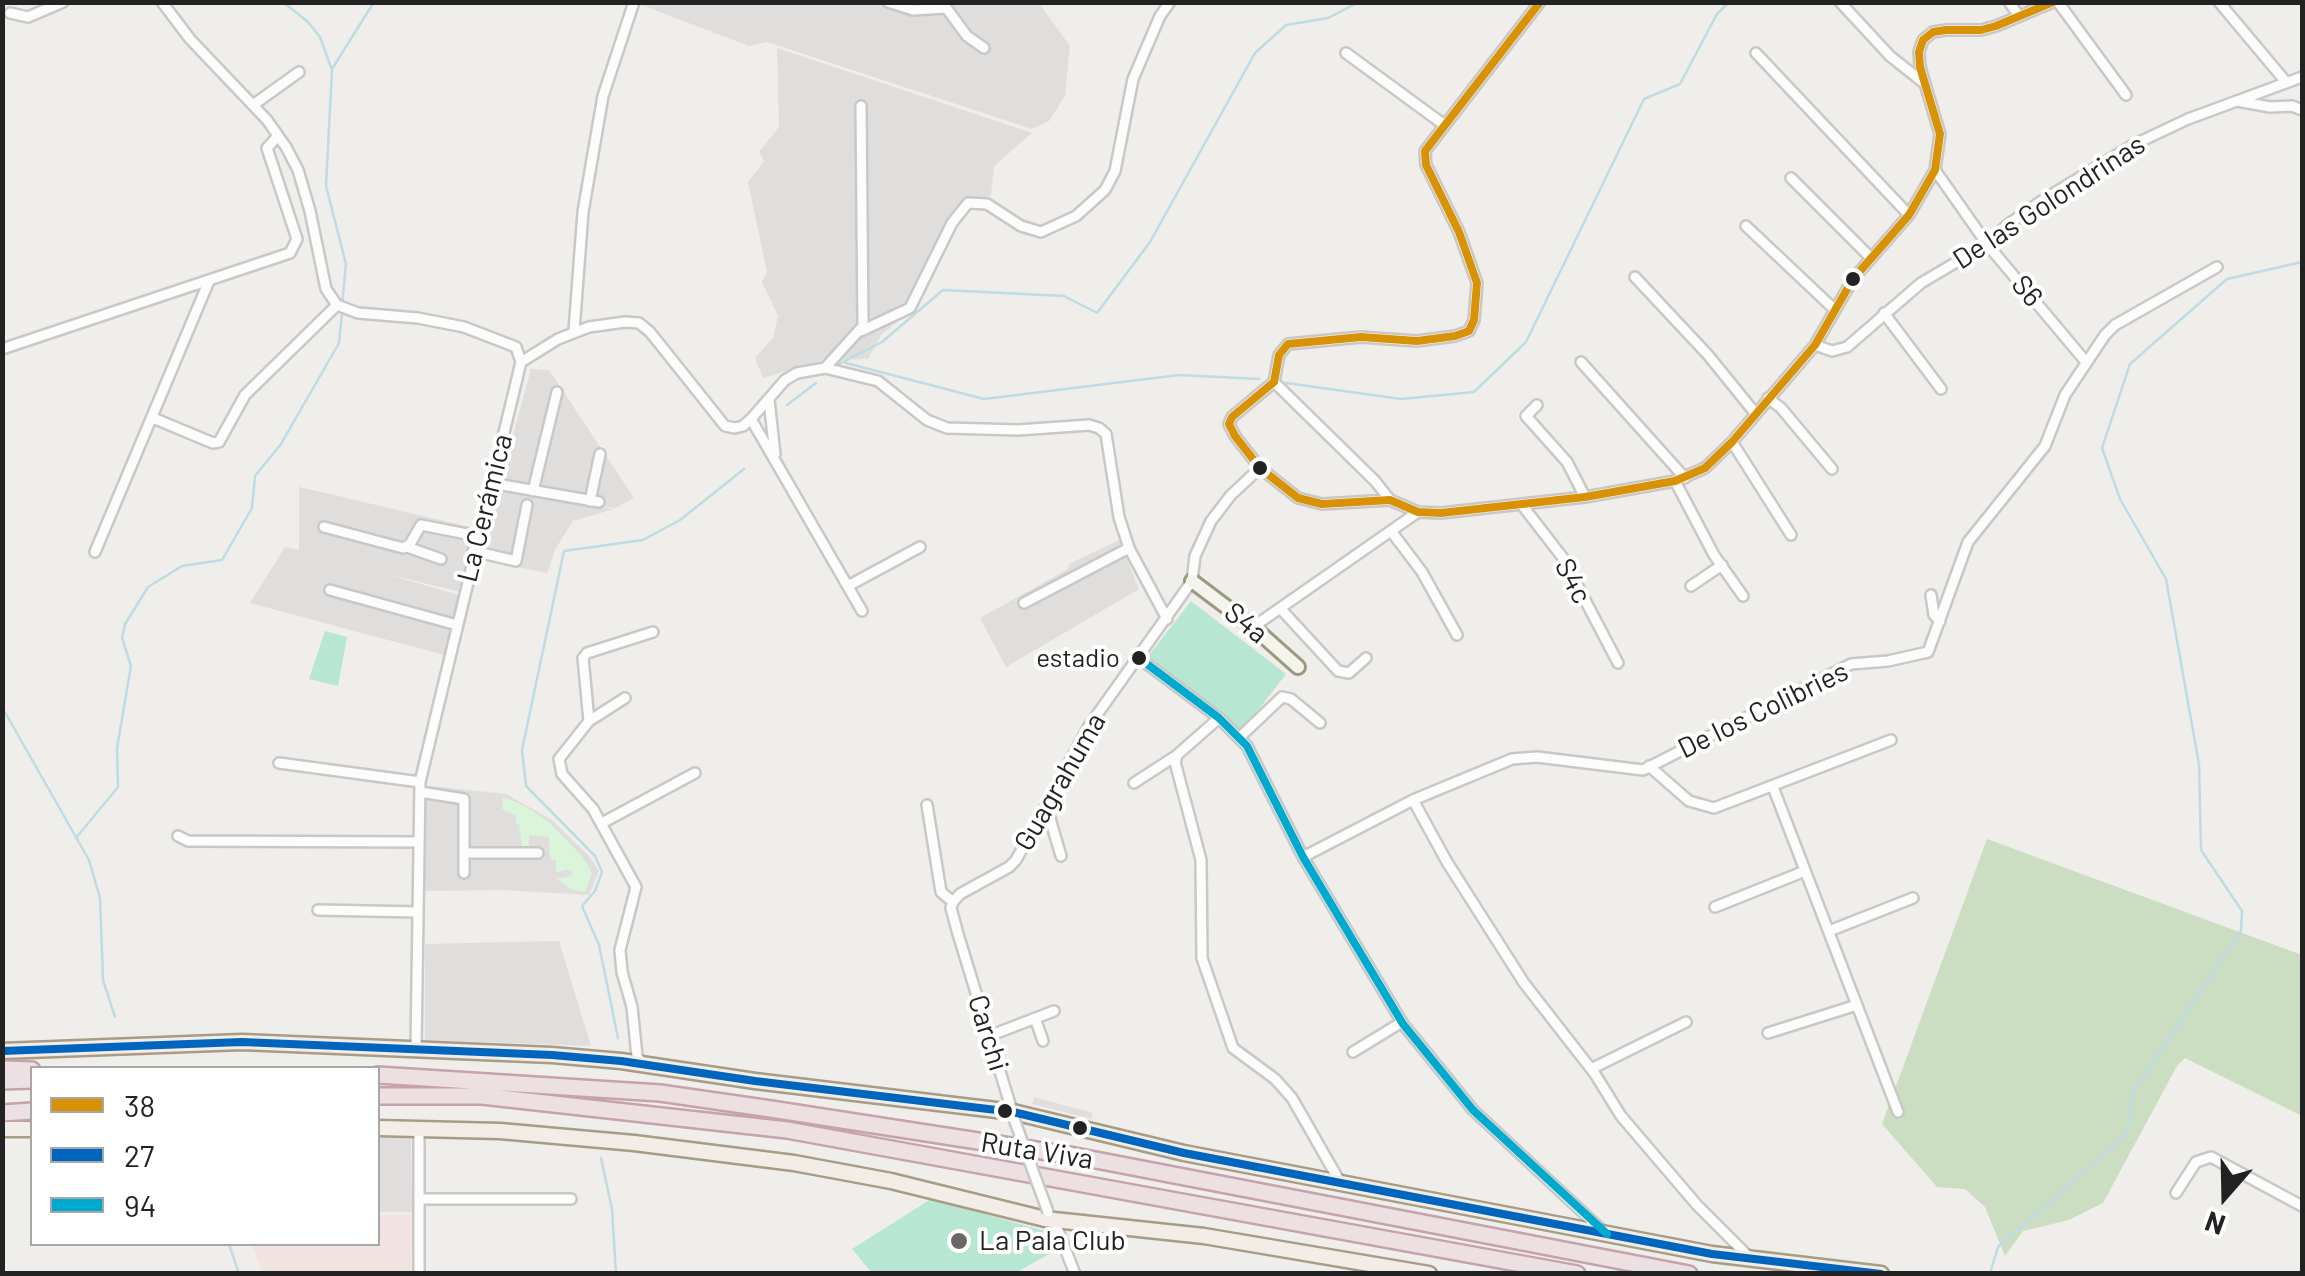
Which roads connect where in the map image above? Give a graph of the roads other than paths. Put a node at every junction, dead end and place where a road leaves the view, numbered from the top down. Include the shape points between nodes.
1 (64, 2) edge
2 (162, 2) edge
3 (634, 2) edge
4 (888, 2) edge
5 (1170, 2) edge
6 (1540, 2) edge
7 (1840, 2) edge
8 (2008, 2) edge
9 (2055, 2) edge
10 (2220, 2) edge
11 (944, 5) edge
12 (10, 13) dead end
13 (2019, 16) junction
14 (984, 48) dead end
15 (1346, 53) dead end
16 (1756, 53) dead end
17 (299, 72) dead end
18 (2302, 77) edge
19 (2286, 82) junction
20 (1924, 83) junction
21 (2126, 95) dead end
22 (2235, 101) junction
23 (253, 106) junction
24 (861, 106) dead end
25 (2302, 110) edge
26 (1443, 124) junction
27 (278, 136) junction
28 (1935, 170) junction
29 (1791, 178) dead end
30 (1909, 215) junction
31 (1746, 226) dead end
32 (1988, 244) junction
33 (1870, 257) junction
34 (2217, 266) dead end
35 (1635, 277) dead end
36 (209, 281) junction
37 (336, 304) junction
38 (1836, 310) junction
39 (1884, 312) junction
40 (574, 331) junction
41 (861, 331) junction
42 (1815, 345) junction
43 (2, 349) edge
44 (522, 362) junction
45 (1581, 362) dead end
46 (2086, 362) junction
47 (825, 368) junction
48 (1274, 382) junction
49 (1941, 389) dead end
50 (557, 392) dead end
51 (769, 398) junction
52 (1768, 398) junction
53 (1537, 405) dead end
54 (1755, 413) junction
55 (153, 418) junction
56 (751, 419) junction
57 (1732, 442) junction
58 (600, 454) dead end
59 (778, 466) junction
60 (1260, 468) junction
61 (1832, 469) dead end
62 (1680, 480) junction
63 (491, 483) junction
64 (533, 491) junction
65 (1585, 498) junction
66 (1390, 500) junction
67 (527, 505) dead end
68 (1522, 505) junction
69 (1418, 512) junction
70 (324, 526) dead end
71 (1391, 531) junction
72 (1790, 535) dead end
73 (477, 536) junction
74 (407, 546) junction
75 (920, 547) dead end
76 (1129, 548) junction
77 (95, 552) dead end
78 (474, 552) junction
79 (441, 559) dead end
80 (1722, 566) junction
81 (1192, 581) junction
82 (848, 586) junction
83 (1692, 586) dead end
84 (330, 590) dead end
85 (1743, 596) dead end
86 (1932, 596) dead end
87 (1024, 603) dead end
88 (1280, 608) junction
89 (862, 611) dead end
90 (1167, 619) junction
91 (1940, 621) junction
92 (456, 625) junction
93 (1253, 627) junction
94 (653, 632) dead end
95 (1457, 635) dead end
96 (1138, 658) junction
97 (1366, 658) dead end
98 (1618, 662) dead end
99 (1298, 667) dead end
100 (625, 698) dead end
101 (1219, 718) junction
102 (588, 721) junction
103 (1320, 723) dead end
104 (1240, 738) junction
105 (1891, 740) dead end
106 (1176, 760) junction
107 (278, 763) dead end
108 (1649, 766) junction
109 (694, 773) dead end
110 (1134, 783) dead end
111 (420, 787) junction
112 (1774, 787) junction
113 (1414, 800) junction
114 (1046, 805) junction
115 (928, 806) dead end
116 (602, 823) junction
117 (178, 836) dead end
118 (419, 842) junction
119 (464, 853) junction
120 (538, 853) dead end
121 (1061, 856) dead end
122 (1303, 858) junction
123 (1806, 870) junction
124 (464, 872) dead end
125 (1912, 898) dead end
126 (953, 902) junction
127 (1714, 908) dead end
128 (318, 910) dead end
129 (418, 912) junction
130 (1829, 931) junction
131 (1857, 1004) junction
132 (1054, 1011) dead end
133 (1035, 1018) junction
134 (1402, 1022) junction
135 (1686, 1022) dead end
136 (1768, 1033) dead end
137 (989, 1036) junction
138 (635, 1039) junction
139 (1042, 1041) dead end
140 (416, 1048) junction
141 (2, 1051) edge
142 (1354, 1052) dead end
143 (621, 1061) junction
144 (642, 1064) junction
145 (1590, 1069) junction
146 (2, 1070) edge
147 (30, 1070) edge
148 (380, 1075) edge
149 (30, 1080) edge
150 (2, 1081) edge
151 (380, 1096) edge
152 (30, 1102) edge
153 (2, 1103) edge
154 (30, 1111) edge
155 (1898, 1112) dead end
156 (2, 1114) edge
157 (1014, 1115) junction
158 (419, 1127) junction
159 (380, 1128) edge
160 (2, 1129) edge
161 (30, 1129) edge
162 (1340, 1182) junction
163 (2176, 1193) dead end
164 (419, 1199) junction
165 (571, 1199) dead end
166 (2302, 1206) edge
167 (1052, 1216) junction
168 (1607, 1234) junction
169 (1751, 1260) junction
170 (1420, 1273) edge
171 (419, 1274) edge
172 (1075, 1274) edge
173 (1577, 1274) edge
174 (1689, 1274) edge
175 (1881, 1274) edge

1 - 12 street via 28,17
2 - 23 street
3 - 40 street via 603,96 583,212
4 - 11 street via 913,10
5 - 41 street via 1132,79 1115,171 1104,190 1076,216 1040,232 987,204 968,203 910,308
6 - 26 street
7 - 20 street
8 - 13 street
9 - 13 street
9 - 21 street
10 - 19 street
11 - 14 street
13 - 20 street via 1981,30 1934,32 1918,52
15 - 26 street
16 - 30 street
17 - 23 street
18 - 19 street, De las Golondrinas
19 - 22 street, De las Golondrinas
20 - 28 street via 1940,134
22 - 25 street
22 - 32 street, De las Golondrinas via 2132,145 2042,200
23 - 27 street
24 - 41 street
26 - 48 street via 1424,151 1477,283 1469,331 1417,341 1361,337 1288,344
27 - 36 street via 266,148 296,244 285,255
27 - 37 street via 298,170 326,288
28 - 30 street
28 - 32 street, S6
29 - 33 street
30 - 33 street
31 - 38 street
32 - 39 street, De las Golondrinas
32 - 46 street, S6
33 - 38 street
34 - 46 street, De los Colibries via 2114,325
35 - 54 street
36 - 43 street
36 - 55 street
37 - 44 street via 464,327 516,347
37 - 55 street via 254,386 220,442
38 - 42 street
39 - 42 street, De las Golondrinas via 1847,347 1832,352
39 - 49 street
40 - 44 street
40 - 56 street via 639,323 725,426
41 - 47 street
42 - 52 street
44 - 63 street, La Cerámica
45 - 62 street
46 - 91 street, De los Colibries via 2045,446 1968,542
47 - 51 street via 797,373
47 - 76 street via 878,381 946,428 1099,428 1106,434
48 - 60 street via 1229,424
48 - 66 street
50 - 64 street
51 - 56 street
51 - 59 street
52 - 54 street
52 - 61 street
53 - 65 street via 1526,416 1567,462
54 - 57 street
55 - 77 street
56 - 59 street
57 - 62 street via 1705,468
57 - 72 street
58 - 64 street via 594,502
59 - 82 street
60 - 66 street via 1310,502
60 - 81 street, Guagrahuma via 1211,521
62 - 65 street
62 - 80 street
63 - 64 street
63 - 73 street, La Cerámica
65 - 68 street
66 - 69 street
67 - 78 street via 516,560
68 - 69 street
68 - 98 street, S4c via 1563,558
69 - 71 street
70 - 74 street
71 - 88 street
71 - 95 street
73 - 74 street via 421,525
73 - 78 street, La Cerámica
74 - 79 street
75 - 82 street
76 - 87 street
76 - 90 street
78 - 92 street, La Cerámica
80 - 83 street
80 - 85 street
81 - 90 street, Guagrahuma
81 - 93 street, S4a
82 - 89 street
84 - 92 street
86 - 91 street
88 - 93 street
88 - 97 street via 1338,672 1349,673
90 - 96 street, Guagrahuma
91 - 108 street, De los Colibries via 1928,652 1851,664
92 - 111 street, La Cerámica
93 - 99 street, S4a
94 - 102 street via 583,658
96 - 101 street
96 - 114 street, Guagrahuma via 1089,726
100 - 102 street
101 - 104 street
101 - 106 street
102 - 116 street via 558,759 562,774
103 - 104 street via 1282,698
104 - 122 street
105 - 112 street
106 - 110 street
106 - 162 street via 1201,860 1202,958 1233,1048 1292,1098
107 - 111 street
108 - 112 street via 1689,801 1714,808
108 - 113 street, De los Colibries via 1512,759
109 - 116 street
111 - 118 street, La Cerámica
111 - 119 street via 464,800
112 - 123 street
113 - 122 street, De los Colibries
113 - 145 street via 1524,983
114 - 121 street
114 - 126 street, Guagrahuma via 1016,860
115 - 126 street, Carchi via 941,892
116 - 138 street via 636,887 620,950
117 - 118 street
118 - 129 street, La Cerámica
119 - 120 street
119 - 124 street
122 - 134 street
123 - 127 street
123 - 130 street
125 - 130 street
126 - 137 street, Carchi
128 - 129 street
129 - 140 street, La Cerámica
130 - 131 street
131 - 136 street
131 - 155 street
132 - 133 street
133 - 137 street
133 - 139 street
134 - 142 street
134 - 168 street via 1473,1110
135 - 145 street
137 - 157 street, Carchi
138 - 143 street
138 - 144 street
140 - 141 main road, Ruta Viva via 242,1042
140 - 143 main road, Ruta Viva
143 - 144 main road, Ruta Viva
144 - 157 main road, Ruta Viva
145 - 169 street via 1621,1116
146 - 147 highway
148 - 174 highway, Ruta Viva via 660,1093 772,1109 1075,1156
149 - 150 highway
151 - 173 highway, Ruta Viva via 482,1096 787,1130
152 - 153 highway
154 - 156 highway
157 - 162 main road, Ruta Viva
157 - 167 street, Carchi, bridge
158 - 159 main road
158 - 164 street
158 - 167 main road via 794,1163
160 - 161 main road
162 - 168 main road, Ruta Viva
163 - 166 street via 2196,1162 2211,1158
164 - 165 street
164 - 171 street
167 - 170 main road
167 - 172 street, Carchi
168 - 169 main road, Ruta Viva
169 - 175 main road, Ruta Viva

